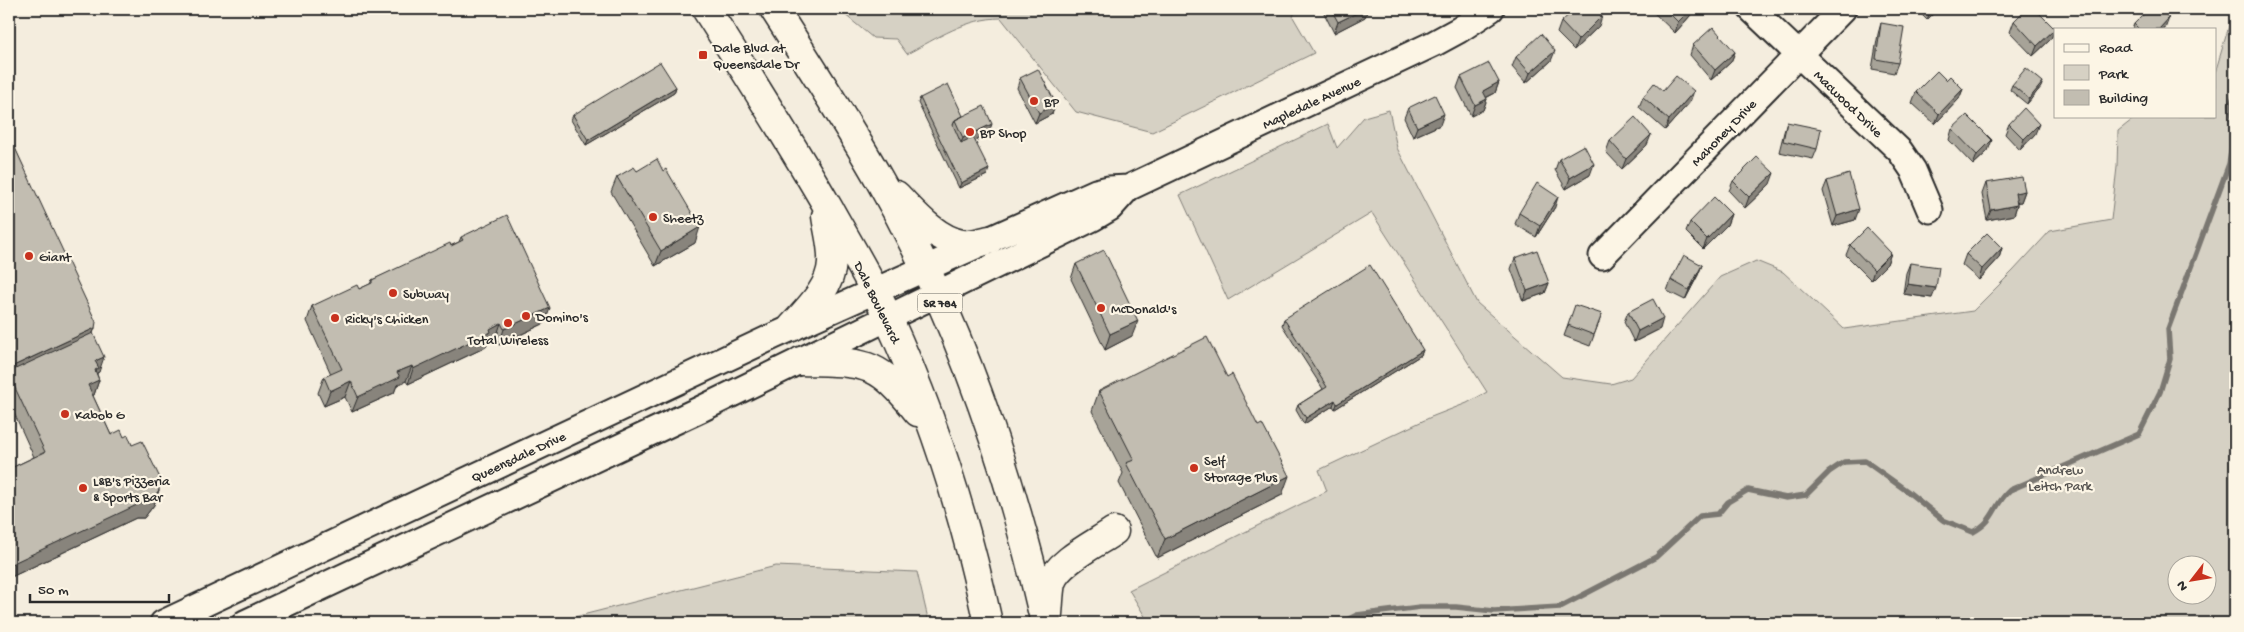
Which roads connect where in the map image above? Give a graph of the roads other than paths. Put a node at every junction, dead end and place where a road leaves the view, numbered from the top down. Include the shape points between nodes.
1 (706, 9) edge
2 (774, 9) edge
3 (1491, 9) edge
4 (1751, 9) edge
5 (1843, 9) edge
6 (1799, 54) junction
7 (880, 180) junction
8 (1128, 188) junction
9 (824, 200) junction
10 (1930, 210) dead end
11 (990, 240) junction
12 (1602, 256) dead end
13 (925, 268) junction
14 (874, 291) junction
15 (937, 294) junction
16 (888, 318) junction
17 (792, 328) junction
18 (801, 361) junction
19 (933, 431) junction
20 (1114, 531) dead end
21 (163, 623) edge
22 (245, 623) edge
23 (988, 623) edge
24 (1046, 623) edge

1 - 9 main road, Dale Boulevard
2 - 7 main road, SR 784
3 - 8 street, Mapledale Avenue via 1435,43
4 - 6 street, Macwood Drive
5 - 6 street, Mahoney Drive
6 - 10 street, Macwood Drive via 1900,152 1913,170
6 - 12 street, Mahoney Drive
7 - 11 main road via 940,234 962,244
7 - 13 main road, SR 784
8 - 11 street, Mapledale Avenue via 1096,192
8 - 15 street, Mapledale Avenue via 1104,212
9 - 14 main road, Dale Boulevard
9 - 17 main road via 831,270 826,286
11 - 13 street, Mapledale Avenue
13 - 14 street, Mapledale Avenue
13 - 15 main road, SR 784
14 - 16 main road, Dale Boulevard
14 - 17 street, Queensdale Drive
15 - 16 street, Mapledale Avenue
15 - 24 main road, SR 784 via 966,362 1002,465
16 - 18 street
16 - 19 main road, Dale Boulevard
17 - 21 street, Queensdale Drive
18 - 19 main road via 850,362 876,369 898,386
18 - 22 street
19 - 23 main road, Dale Boulevard
20 - 24 main road via 1056,573 1051,583

